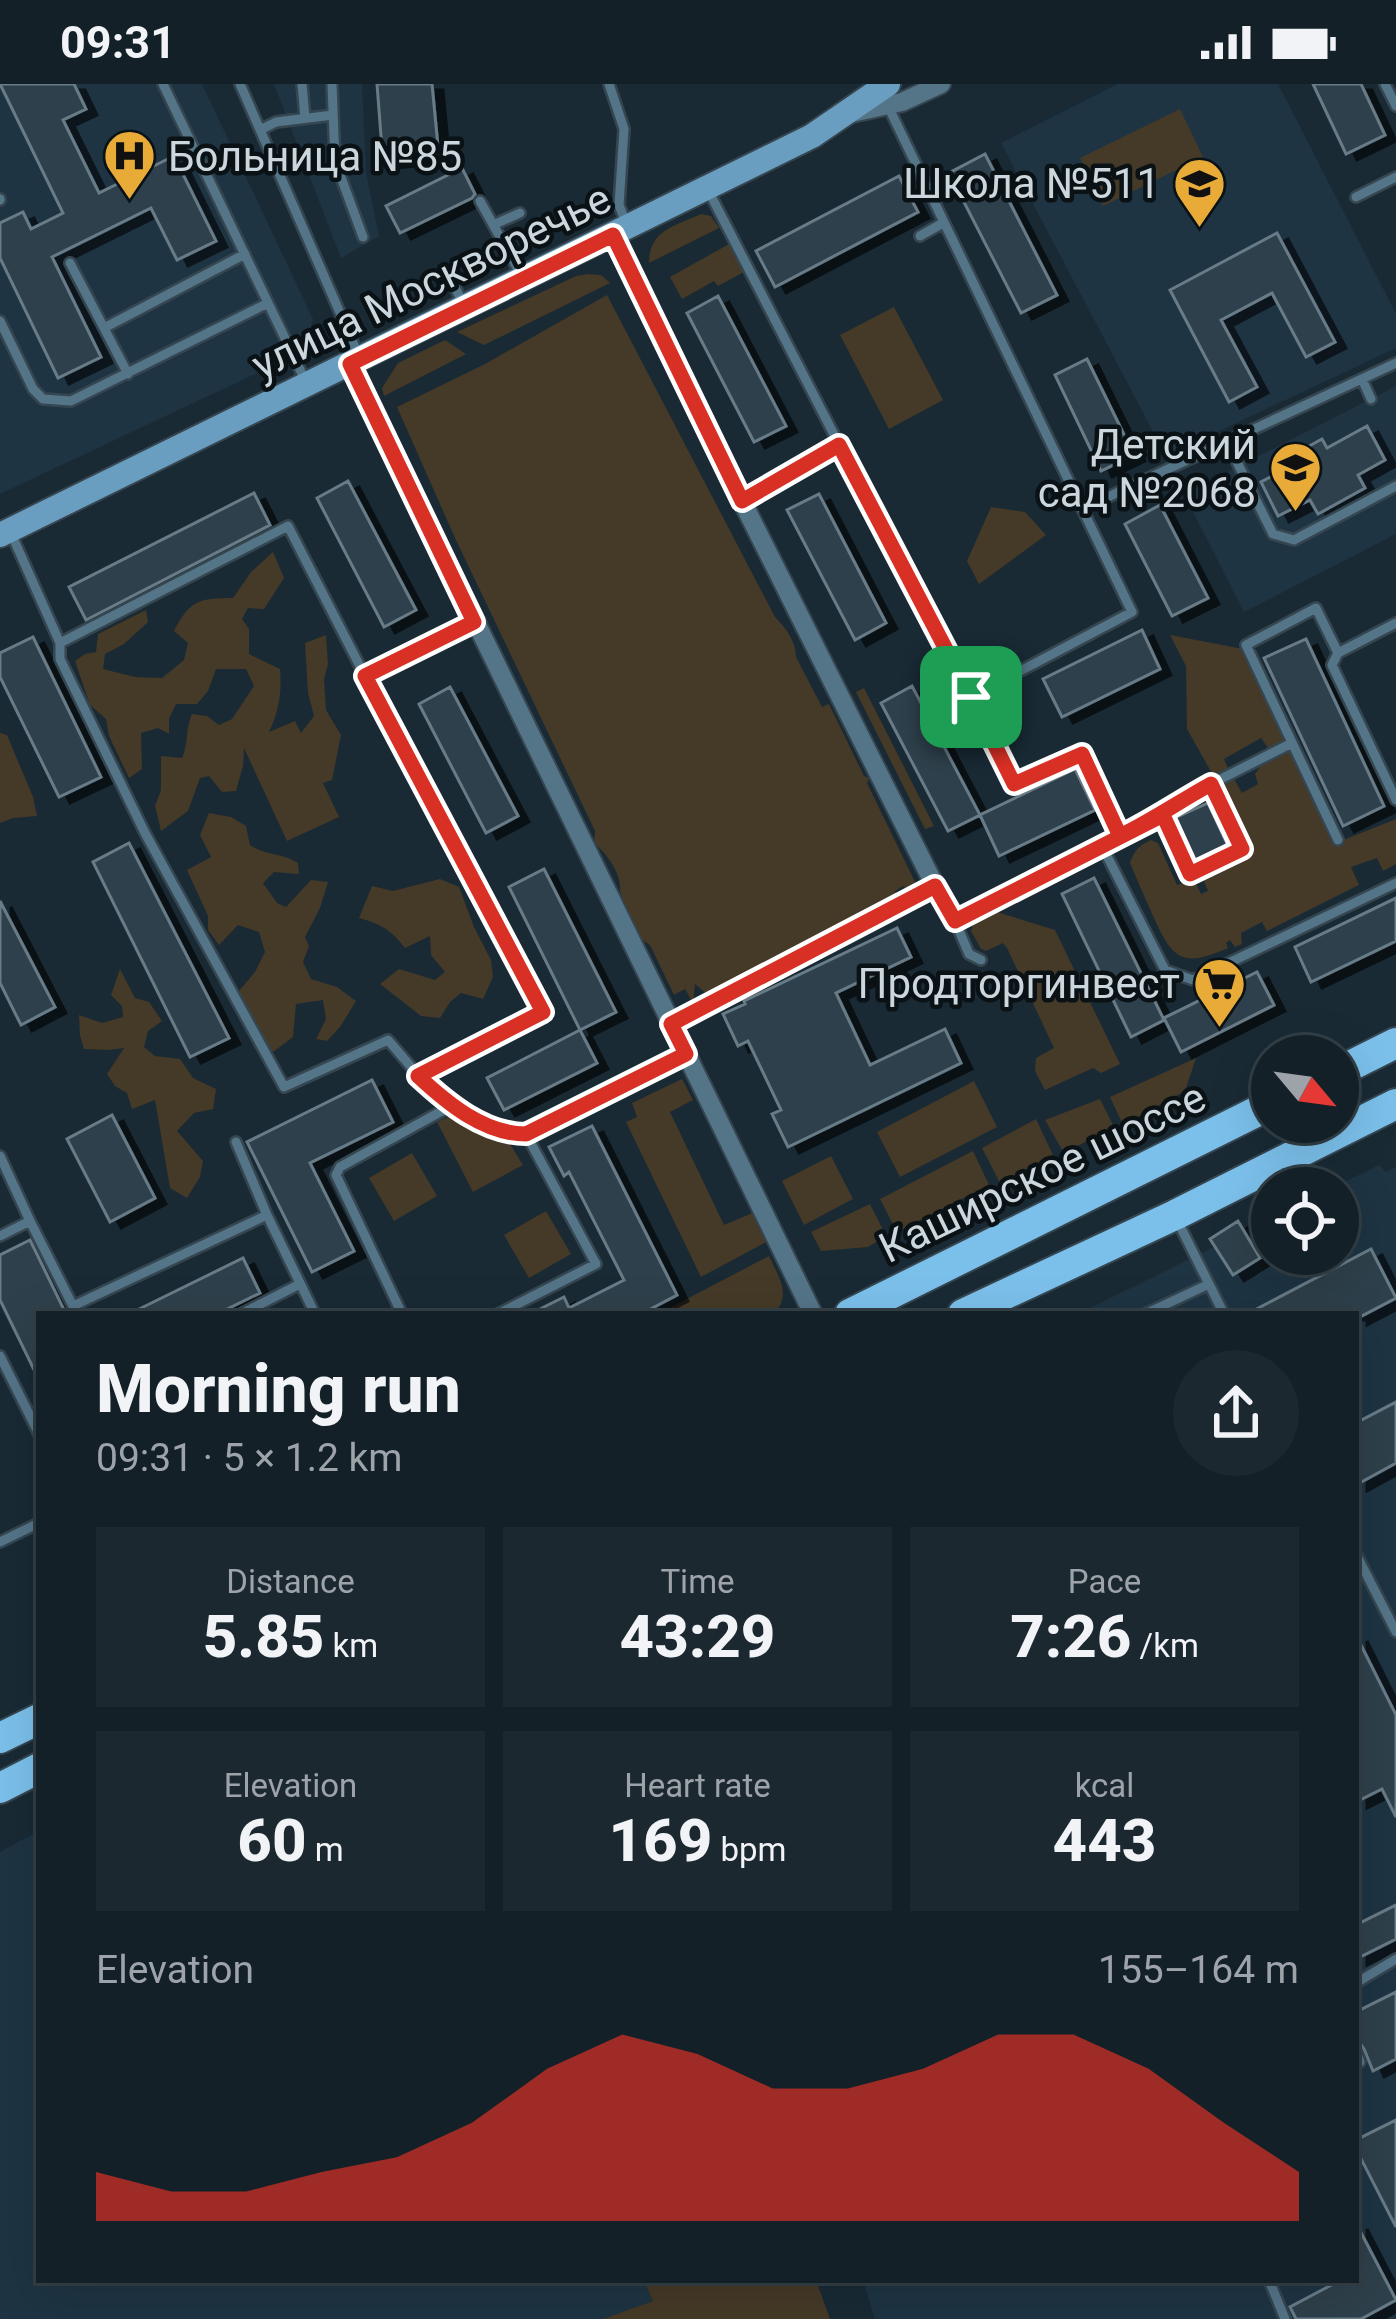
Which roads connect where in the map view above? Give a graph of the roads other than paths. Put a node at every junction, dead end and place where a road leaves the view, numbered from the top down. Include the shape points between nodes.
1 (163, 84) edge
2 (240, 84) edge
3 (302, 84) edge
4 (332, 84) edge
5 (609, 84) edge
6 (941, 84) edge
7 (1385, 84) edge
8 (886, 93) edge
9 (1396, 106) edge
10 (333, 115) junction
11 (305, 118) junction
12 (260, 130) junction
13 (1396, 177) edge
14 (707, 188) junction
15 (1355, 197) dead end
16 (480, 201) dead end
17 (520, 213) dead end
18 (944, 223) junction
19 (494, 225) junction
20 (621, 231) junction
21 (920, 236) dead end
22 (364, 237) dead end
23 (244, 254) junction
24 (70, 263) dead end
25 (523, 280) junction
26 (452, 282) dead end
27 (268, 303) junction
28 (466, 308) junction
29 (0, 321) edge
30 (104, 328) junction
31 (355, 362) junction
32 (1396, 363) edge
33 (128, 374) junction
34 (1362, 379) junction
35 (307, 385) junction
36 (1371, 399) dead end
37 (1227, 442) junction
38 (839, 445) junction
39 (1396, 486) edge
40 (742, 501) junction
41 (1082, 508) junction
42 (5, 533) edge
43 (474, 622) junction
44 (1396, 622) edge
45 (60, 643) junction
46 (1338, 652) junction
47 (365, 676) junction
48 (971, 697) junction
49 (1290, 744) junction
50 (1211, 784) junction
51 (1396, 800) edge
52 (1163, 815) junction
53 (1120, 836) junction
54 (1338, 840) dead end
55 (1102, 846) junction
56 (1396, 883) edge
57 (935, 886) junction
58 (955, 921) junction
59 (981, 960) dead end
60 (671, 1024) junction
61 (1396, 1043) edge
62 (686, 1054) junction
63 (1359, 1062) edge
64 (418, 1076) junction
65 (1396, 1104) edge
66 (451, 1106) junction
67 (1251, 1114) edge
68 (526, 1134) junction
69 (236, 1142) dead end
70 (0, 1156) edge
71 (267, 1215) junction
72 (1175, 1215) junction
73 (30, 1221) junction
74 (0, 1235) edge
75 (300, 1283) junction
76 (1207, 1285) junction
77 (75, 1310) edge
78 (247, 1311) edge
79 (313, 1311) edge
80 (401, 1311) edge
81 (504, 1311) edge
82 (812, 1311) edge
83 (856, 1311) edge
84 (969, 1311) edge
85 (1151, 1311) edge
86 (1222, 1311) edge
87 (0, 1356) edge
88 (36, 1428) edge
89 (36, 1524) edge
90 (0, 1542) edge
91 (1359, 1560) edge
92 (1396, 1632) edge
93 (36, 1720) edge
94 (0, 1738) edge
95 (36, 1770) edge
96 (0, 1788) edge
97 (1396, 1959) edge
98 (1359, 1981) edge
99 (1270, 2283) edge
100 (1285, 2319) edge

1 - 23 lane
2 - 12 lane
3 - 11 lane
4 - 10 lane
5 - 20 lane via 623,129
6 - 8 street via 920,95
7 - 9 lane
8 - 14 main road, улица Москворечье
8 - 18 lane
10 - 11 lane
10 - 22 lane via 335,161
11 - 12 lane
12 - 31 lane
13 - 15 lane
14 - 20 main road, улица Москворечье
14 - 38 lane
16 - 19 lane
17 - 19 lane
18 - 21 lane
18 - 41 lane
19 - 25 lane
20 - 25 main road, улица Москворечье
20 - 40 street
23 - 27 lane
23 - 30 lane
24 - 30 lane
25 - 28 main road, улица Москворечье
26 - 28 lane
27 - 33 lane
27 - 35 lane
28 - 31 main road, улица Москворечье
29 - 33 lane via 43,399 71,401
30 - 33 lane
31 - 35 main road, улица Москворечье
31 - 43 street
32 - 34 lane
34 - 36 lane
34 - 37 lane
35 - 42 main road, улица Москворечье
37 - 39 lane via 1273,534 1294,540
37 - 41 lane
38 - 40 lane
38 - 48 lane
40 - 57 street
41 - 48 lane via 1132,612
42 - 45 lane
43 - 47 lane
43 - 60 street
44 - 46 lane
45 - 47 lane via 289,526
45 - 64 lane via 60,658 145,832 284,1087 388,1040
46 - 49 lane via 1316,608 1246,645
46 - 51 lane via 1332,665
47 - 64 lane via 543,1012
48 - 53 lane via 1014,784 1082,754
49 - 50 lane
49 - 54 lane
50 - 52 lane
50 - 52 lane via 1242,849 1190,874
52 - 53 lane
53 - 55 lane
55 - 56 lane via 1165,970 1192,980
55 - 58 lane
57 - 58 street
57 - 60 lane
58 - 59 lane via 969,954
60 - 62 street
61 - 63 main road
62 - 68 lane
62 - 82 street
64 - 66 lane
65 - 72 main road
66 - 68 lane via 508,1134
66 - 80 lane via 336,1175
67 - 83 main road, Каширское шоссе
68 - 81 lane via 596,1264
69 - 71 lane
70 - 73 lane
71 - 75 lane
71 - 77 lane
72 - 76 lane
72 - 84 main road
73 - 74 lane
73 - 77 lane
75 - 78 lane
75 - 79 lane
76 - 85 lane
76 - 86 lane
87 - 88 lane
89 - 90 lane
91 - 92 lane
93 - 94 main road
95 - 96 main road
97 - 98 lane
99 - 100 lane

